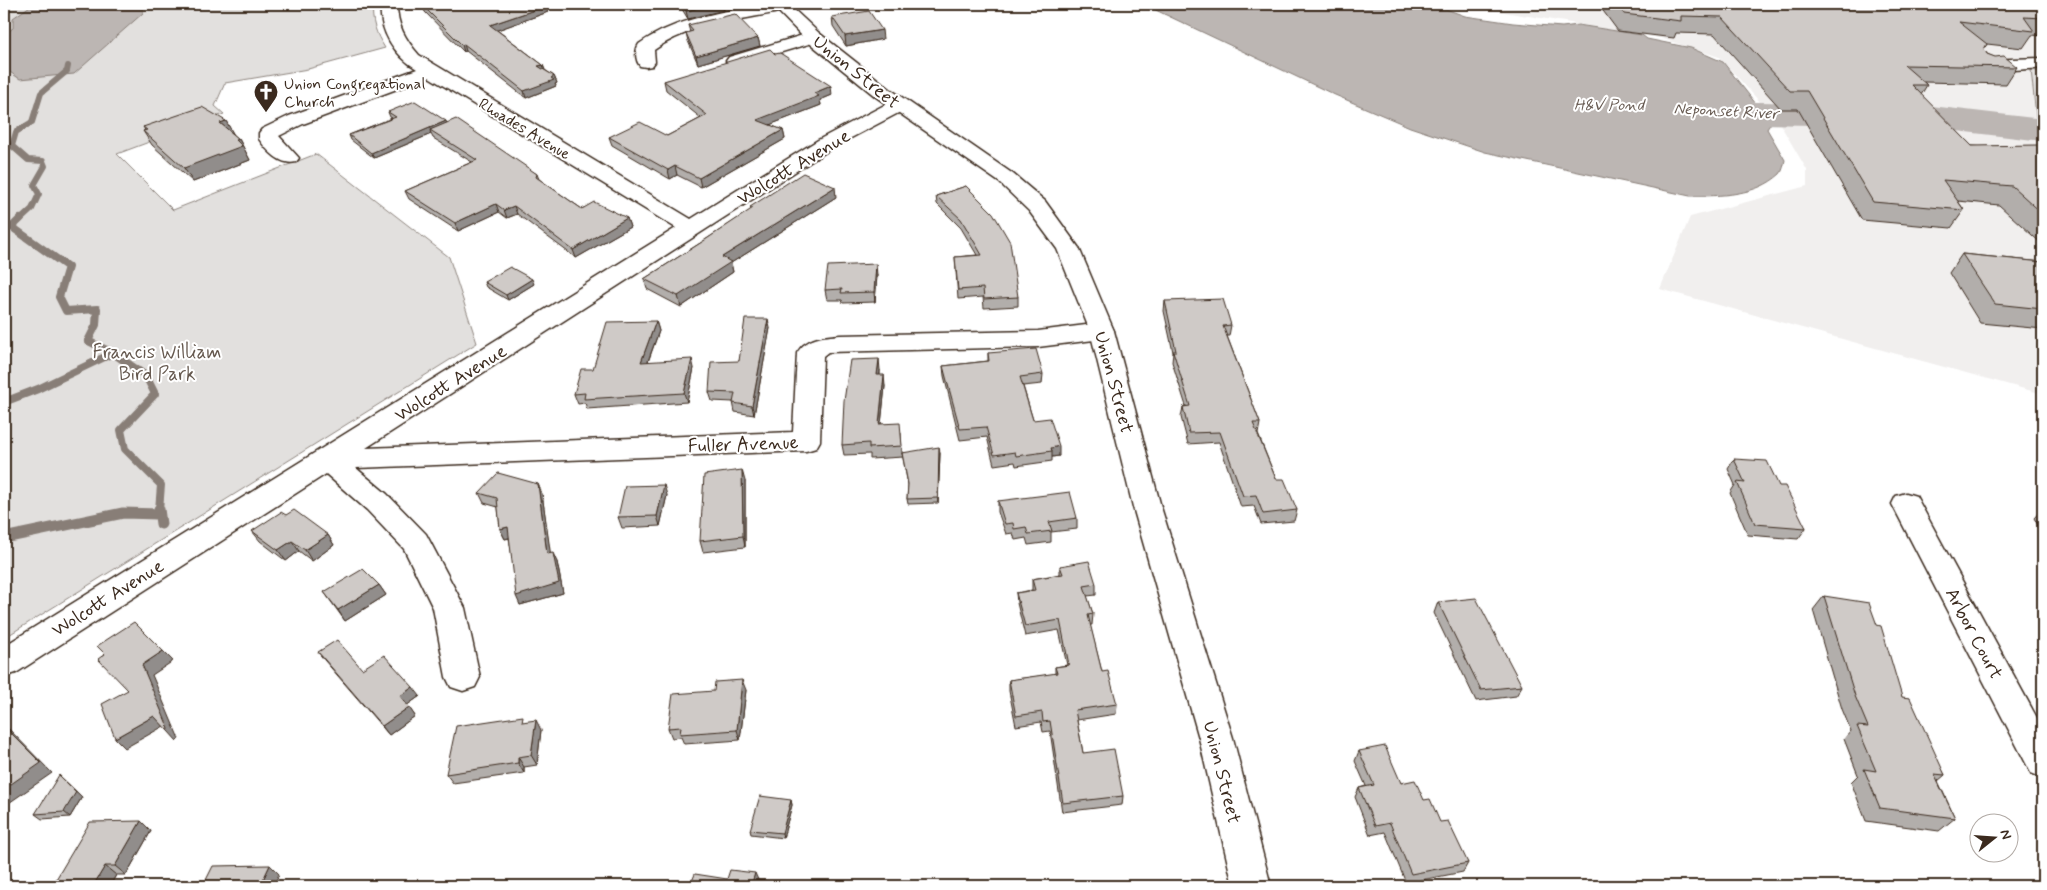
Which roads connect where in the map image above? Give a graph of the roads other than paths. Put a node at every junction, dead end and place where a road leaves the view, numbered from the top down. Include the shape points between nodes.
1 (389, 4) edge
2 (794, 14) edge
3 (646, 62) dead end
4 (2043, 63) edge
5 (721, 65) edge
6 (1984, 66) edge
7 (431, 70) junction
8 (899, 105) junction
9 (289, 158) dead end
10 (691, 228) junction
11 (1102, 331) junction
12 (327, 459) junction
13 (1906, 504) dead end
14 (4, 663) edge
15 (463, 677) dead end
16 (2043, 762) edge
17 (1252, 886) edge

1 - 7 street, Rhoades Avenue via 390,22 398,42 413,59
2 - 3 street via 685,27 654,40 645,48
2 - 5 street
2 - 8 street, Union Street
4 - 6 street
7 - 9 street via 269,133 268,139
7 - 10 street, Rhoades Avenue
8 - 10 street, Wolcott Avenue via 825,144
8 - 11 street, Union Street via 1006,178 1037,206 1068,248
10 - 12 street, Wolcott Avenue
11 - 12 street, Fuller Avenue via 1038,339 821,346 810,353 806,441
11 - 17 street, Union Street via 1148,507 1214,732
12 - 14 street, Wolcott Avenue
12 - 15 street via 377,502 415,542 449,608
13 - 16 street, Arbor Court

